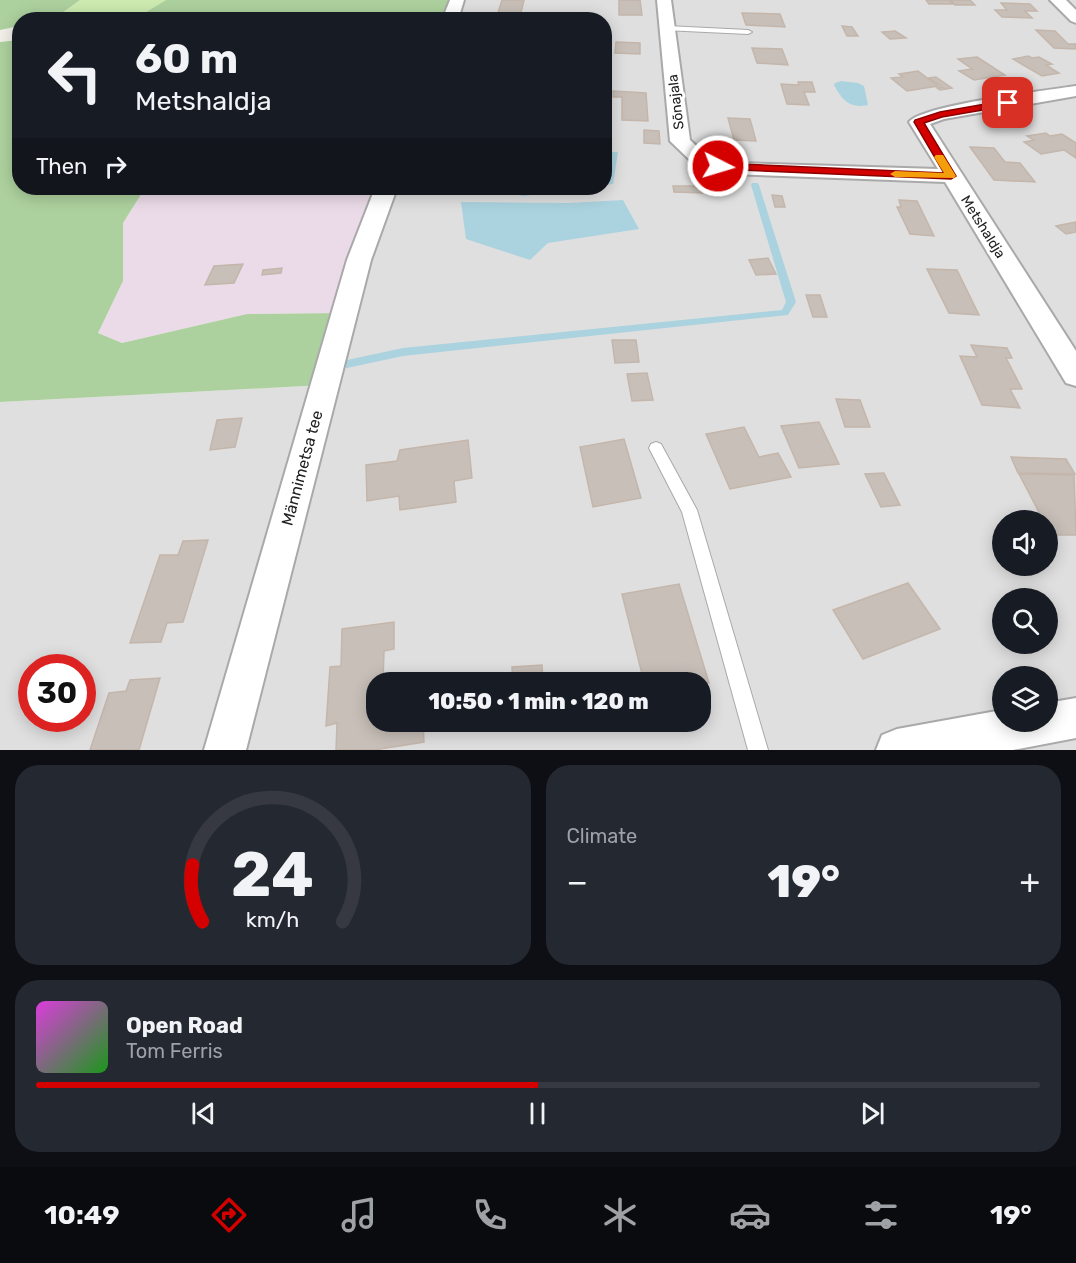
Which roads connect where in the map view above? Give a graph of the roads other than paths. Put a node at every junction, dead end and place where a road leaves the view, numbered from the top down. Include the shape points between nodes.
1 (664, 0) edge
2 (1057, 0) edge
3 (1076, 18) edge
4 (667, 28) junction
5 (748, 32) dead end
6 (1076, 91) edge
7 (951, 176) junction
8 (383, 195) edge
9 (1076, 375) edge
10 (656, 448) dead end
11 (1076, 718) edge
12 (225, 750) edge
13 (758, 750) edge
14 (897, 750) edge

1 - 4 street, Sõnajala
2 - 3 street
4 - 5 lane
4 - 7 street, Sõnajala via 680,141 693,156 740,169
6 - 7 street, Metshaldja via 940,114 919,122
7 - 9 street, Metshaldja
8 - 12 street, Männimetsa tee via 359,260
10 - 13 lane via 689,510
11 - 14 street

